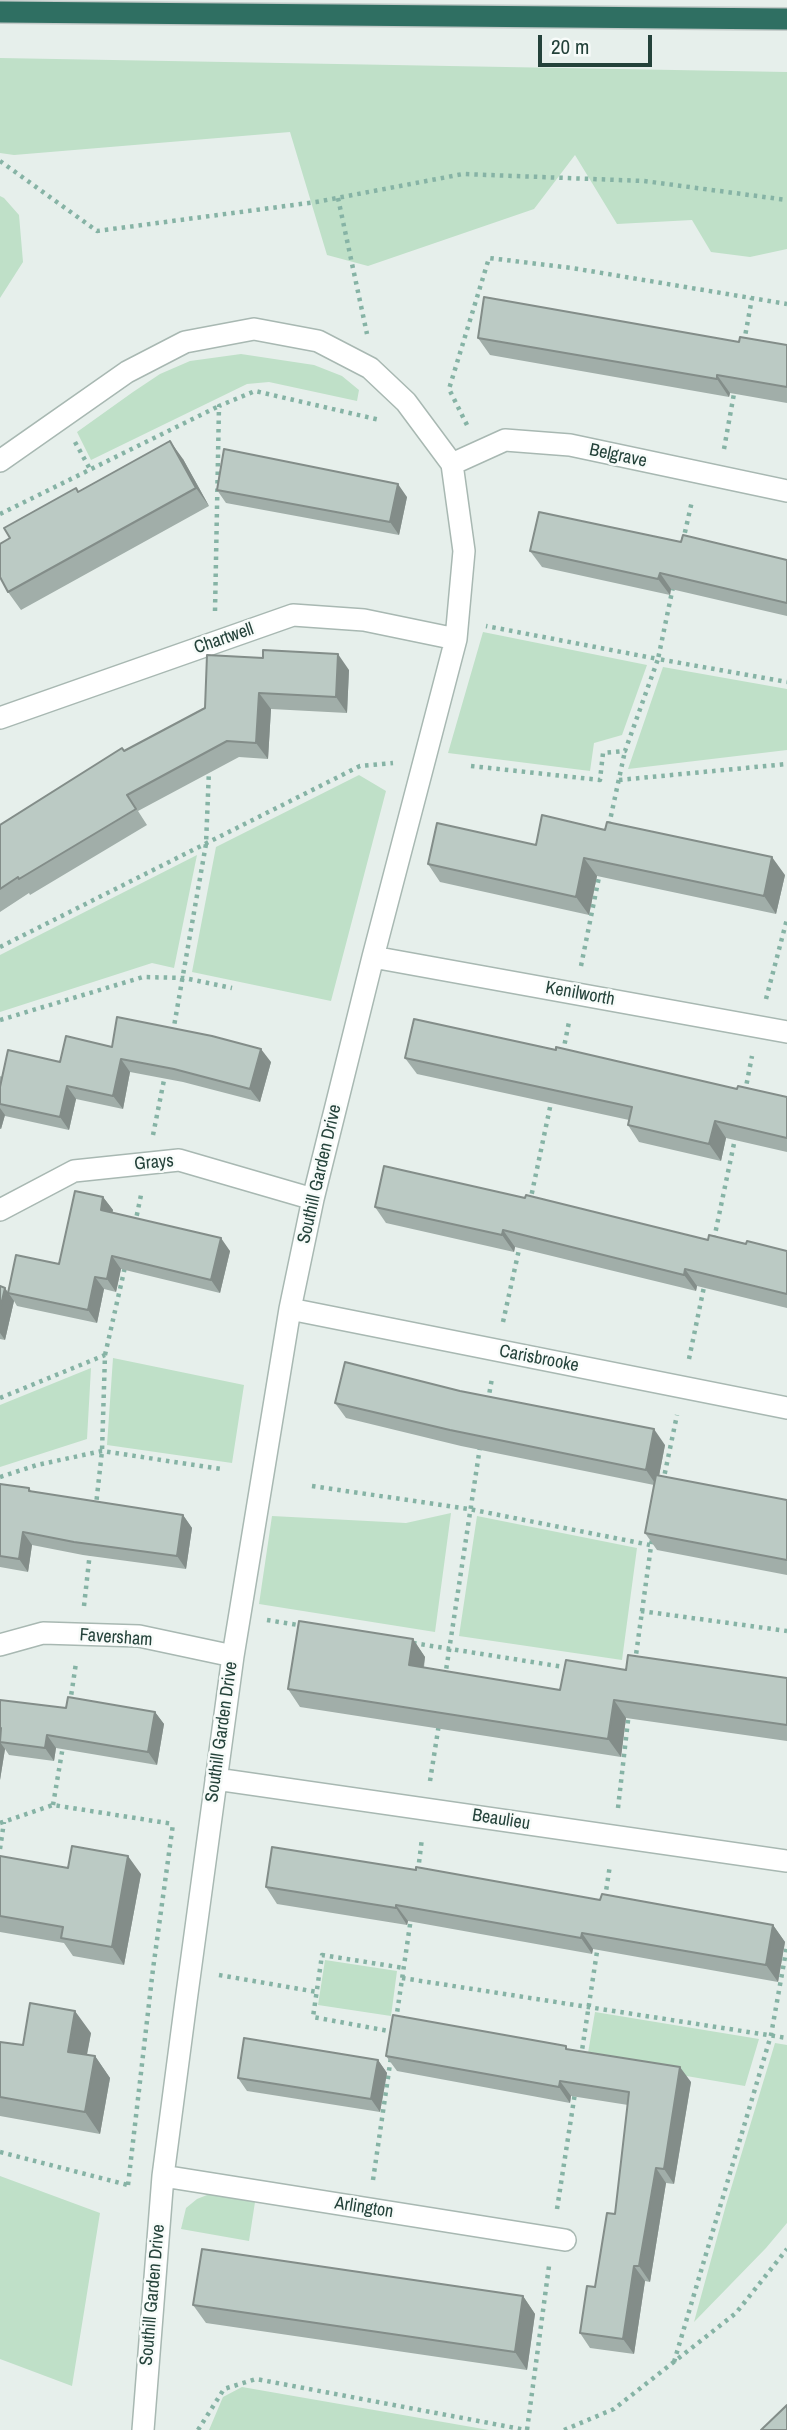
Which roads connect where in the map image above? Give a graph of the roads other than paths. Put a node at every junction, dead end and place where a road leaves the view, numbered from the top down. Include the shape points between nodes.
1 (0, 12) edge
2 (787, 19) edge
3 (0, 461) edge
4 (453, 464) junction
5 (787, 491) edge
6 (457, 630) junction
7 (0, 718) edge
8 (373, 957) junction
9 (787, 1032) edge
10 (313, 1199) junction
11 (0, 1210) edge
12 (290, 1309) junction
13 (787, 1408) edge
14 (0, 1645) edge
15 (233, 1656) junction
16 (216, 1779) junction
17 (787, 1861) edge
18 (162, 2185) junction
19 (559, 2239) road end
20 (143, 2430) edge

1 - 2 highway
3 - 4 street, Southill Garden Drive via 127,372 185,342 254,329 318,341 370,368 406,402
4 - 5 street, Belgrave via 505,440 569,445
4 - 6 street, Southill Garden Drive via 464,551
6 - 7 street, Chartwell via 293,615
6 - 8 street, Southill Garden Drive
8 - 9 street, Kenilworth
8 - 10 street, Southill Garden Drive
10 - 11 street, Grays via 180,1160 74,1171
10 - 12 street, Southill Garden Drive
12 - 13 street, Carisbrooke
12 - 15 street, Southill Garden Drive
14 - 15 street, Faversham via 43,1633 139,1636
15 - 16 street, Southill Garden Drive
16 - 17 street, Beaulieu
16 - 18 street, Southill Garden Drive
18 - 19 street, Arlington via 369,2209
18 - 20 street, Southill Garden Drive

